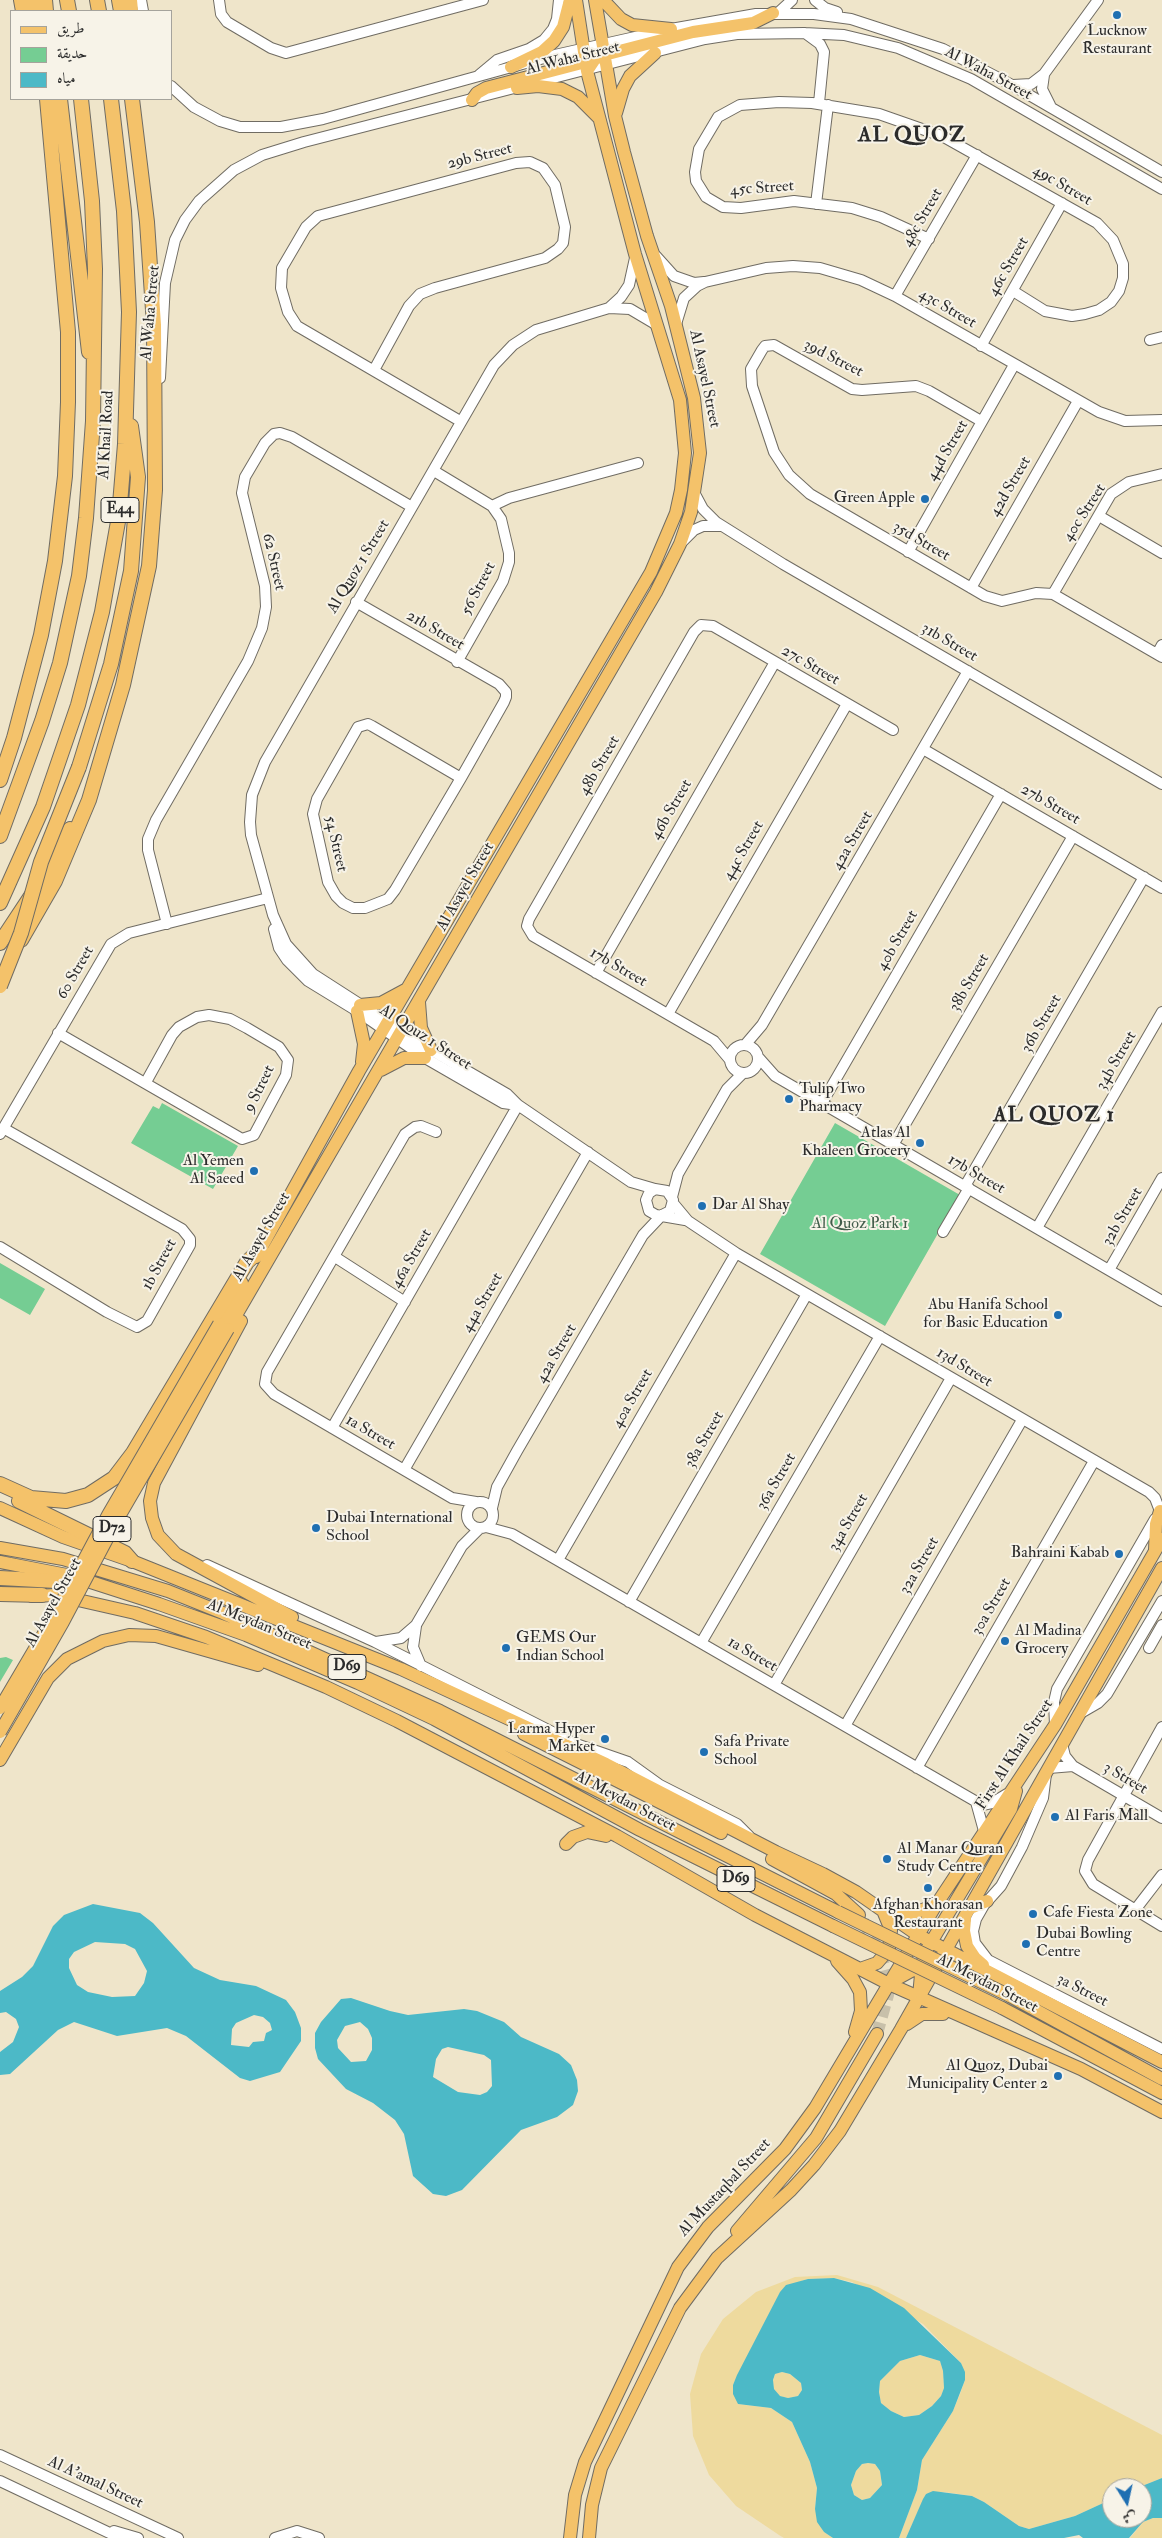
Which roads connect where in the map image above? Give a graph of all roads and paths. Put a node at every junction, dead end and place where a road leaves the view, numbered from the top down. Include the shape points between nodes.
1 (219, 0) edge
2 (483, 0) edge
3 (559, 0) edge
4 (570, 0) edge
5 (576, 0) edge
6 (595, 0) edge
7 (603, 0) edge
8 (792, 0) edge
9 (816, 0) edge
10 (1098, 0) edge
11 (466, 2) edge
12 (775, 13) junction
13 (851, 19) junction
14 (671, 29) junction
15 (804, 33) junction
16 (655, 53) junction
17 (604, 55) junction
18 (586, 60) junction
19 (511, 67) junction
20 (1044, 74) junction
21 (477, 76) junction
22 (1012, 85) junction
23 (172, 87) edge
24 (517, 88) junction
25 (40, 100) edge
26 (47, 100) edge
27 (60, 100) edge
28 (81, 100) edge
29 (112, 100) edge
30 (134, 100) edge
31 (472, 100) junction
32 (823, 104) junction
33 (1053, 109) junction
34 (615, 116) junction
35 (600, 119) junction
36 (52, 143) junction
37 (977, 155) junction
38 (1162, 172) edge
39 (1162, 188) edge
40 (1062, 203) junction
41 (816, 204) junction
42 (929, 239) junction
43 (652, 251) junction
44 (635, 254) junction
45 (705, 282) junction
46 (1013, 290) junction
47 (895, 296) junction
48 (609, 308) junction
49 (676, 324) junction
50 (658, 325) junction
51 (1162, 337) edge
52 (1150, 340) dead end
53 (981, 346) junction
54 (758, 355) joint
55 (1014, 365) junction
56 (374, 370) junction
57 (95, 380) junction
58 (1078, 401) junction
59 (126, 408) junction
60 (155, 416) junction
61 (1162, 420) edge
62 (982, 421) junction
63 (460, 422) junction
64 (638, 463) dead end
65 (434, 471) junction
66 (1162, 474) edge
67 (695, 494) junction
68 (492, 506) junction
69 (412, 507) junction
70 (1099, 516) junction
71 (722, 526) junction
72 (680, 544) junction
73 (908, 552) junction
74 (1162, 553) edge
75 (971, 588) junction
76 (1053, 594) junction
77 (356, 602) junction
78 (713, 626) joint
79 (1160, 652) edge
80 (457, 662) junction
81 (775, 662) junction
82 (968, 671) junction
83 (499, 684) joint
84 (847, 704) junction
85 (893, 730) dead end
86 (923, 749) junction
87 (461, 778) junction
88 (0, 780) edge
89 (1162, 784) edge
90 (1001, 794) junction
91 (89, 800) junction
92 (0, 836) edge
93 (1073, 836) junction
94 (1144, 877) junction
95 (1162, 888) edge
96 (268, 898) junction
97 (0, 903) edge
98 (273, 915) joint
99 (167, 924) junction
100 (533, 936) joint
101 (0, 943) edge
102 (0, 970) edge
103 (596, 973) junction
104 (0, 986) edge
105 (410, 988) junction
106 (419, 1001) junction
107 (358, 1008) junction
108 (1162, 1012) edge
109 (668, 1014) junction
110 (387, 1026) junction
111 (762, 1026) junction
112 (58, 1033) junction
113 (399, 1035) junction
114 (714, 1041) junction
115 (742, 1045) junction
116 (428, 1054) junction
117 (758, 1056) junction
118 (730, 1062) junction
119 (359, 1071) junction
120 (748, 1072) junction
121 (377, 1073) junction
122 (775, 1076) junction
123 (146, 1082) junction
124 (727, 1089) junction
125 (822, 1103) junction
126 (518, 1106) junction
127 (2, 1131) edge
128 (436, 1132) dead end
129 (893, 1145) junction
130 (588, 1152) junction
131 (678, 1174) junction
132 (1162, 1178) edge
133 (631, 1182) junction
134 (967, 1187) junction
135 (658, 1189) junction
136 (672, 1200) junction
137 (646, 1206) junction
138 (661, 1215) junction
139 (688, 1221) junction
140 (1037, 1228) junction
141 (942, 1232) dead end
142 (643, 1235) junction
143 (0, 1247) edge
144 (266, 1252) junction
145 (736, 1253) junction
146 (335, 1257) junction
147 (1109, 1270) junction
148 (807, 1294) junction
149 (1162, 1300) edge
150 (405, 1302) junction
151 (223, 1327) junction
152 (880, 1336) junction
153 (951, 1378) junction
154 (1022, 1420) junction
155 (332, 1428) junction
156 (1094, 1461) junction
157 (404, 1470) junction
158 (0, 1484) edge
159 (497, 1487) junction
160 (0, 1490) edge
161 (1149, 1492) junction
162 (1162, 1495) edge
163 (452, 1498) junction
164 (478, 1501) junction
165 (0, 1508) edge
166 (1161, 1509) edge
167 (492, 1511) junction
168 (467, 1519) junction
169 (483, 1527) junction
170 (512, 1534) junction
171 (1162, 1540) edge
172 (462, 1546) junction
173 (0, 1548) edge
174 (1155, 1551) junction
175 (176, 1554) junction
176 (558, 1560) junction
177 (132, 1561) junction
178 (0, 1562) edge
179 (1162, 1568) edge
180 (72, 1576) junction
181 (0, 1578) edge
182 (0, 1594) edge
183 (42, 1595) junction
184 (0, 1600) edge
185 (1162, 1601) edge
186 (629, 1602) junction
187 (416, 1625) junction
188 (1162, 1625) edge
189 (309, 1631) junction
190 (375, 1642) junction
191 (701, 1643) junction
192 (1149, 1648) dead end
193 (266, 1661) junction
194 (421, 1666) junction
195 (774, 1684) junction
196 (0, 1708) edge
197 (495, 1712) junction
198 (1078, 1714) junction
199 (1055, 1725) junction
200 (845, 1726) junction
201 (1162, 1727) edge
202 (0, 1732) edge
203 (1062, 1744) junction
204 (1162, 1745) edge
205 (548, 1747) junction
206 (1149, 1750) junction
207 (0, 1760) edge
208 (1072, 1766) junction
209 (917, 1768) junction
210 (1047, 1771) junction
211 (519, 1786) junction
212 (1014, 1788) junction
213 (1125, 1796) junction
214 (976, 1802) junction
215 (1162, 1818) edge
216 (640, 1830) junction
217 (677, 1830) junction
218 (984, 1831) junction
219 (617, 1836) junction
220 (751, 1838) junction
221 (566, 1844) dead end
222 (1162, 1875) edge
223 (987, 1901) junction
224 (936, 1905) junction
225 (1135, 1910) junction
226 (967, 1912) junction
227 (886, 1913) junction
228 (859, 1915) tunnel mouth
229 (1162, 1926) edge
230 (918, 1935) junction
231 (930, 1941) junction
232 (946, 1949) junction
233 (832, 1954) junction
234 (938, 1963) junction
235 (919, 1967) junction
236 (860, 1969) junction
237 (896, 1972) junction
238 (1005, 1980) junction
239 (889, 1984) junction
240 (916, 1997) junction
241 (959, 2017) junction
242 (901, 2029) junction
243 (877, 2034) tunnel mouth
244 (1148, 2041) junction
245 (1132, 2045) junction
246 (1162, 2049) edge
247 (849, 2051) junction
248 (1162, 2062) edge
249 (1162, 2079) edge
250 (1162, 2093) edge
251 (1162, 2112) edge
252 (727, 2248) junction
253 (0, 2455) edge
254 (0, 2481) edge
255 (572, 2512) junction
256 (96, 2527) junction
257 (120, 2538) edge
258 (138, 2538) edge
259 (178, 2538) edge
260 (275, 2538) edge
261 (319, 2538) edge
262 (564, 2538) edge
263 (570, 2538) edge
264 (589, 2538) edge

1 - 11 street via 221,14 227,22 271,48 286,53
2 - 11 street
3 - 21 street via 554,25 544,40 529,49 496,60
4 - 19 main road via 563,26 554,41 542,52
5 - 18 main road, Al Asayel Street / D72
6 - 17 main road, Al Asayel Street / D72
7 - 14 main road via 621,19 632,25
8 - 12 street
9 - 13 street via 825,8
10 - 20 street
12 - 13 street, Al Waha Street
12 - 14 street, Al Waha Street
12 - 17 main road via 753,22 692,32
13 - 22 street, Al Waha Street via 943,49
14 - 17 street, Al Waha Street
15 - 16 street, Al Waha Street via 737,34
15 - 32 street via 820,44 824,52
15 - 39 street, Al Waha Street via 844,35 879,42 939,63
16 - 17 street, Al Waha Street
16 - 34 main road via 630,76
17 - 18 main road
17 - 18 street, Al Waha Street
17 - 34 main road, Al Asayel Street / D72
18 - 19 street, Al Waha Street
18 - 24 street, Al Waha Street
18 - 31 main road via 486,88
18 - 35 main road, Al Asayel Street / D72
19 - 21 street, Al Waha Street
20 - 22 street via 1031,84
20 - 33 street via 1042,89 1045,100
21 - 23 street, Al Waha Street via 309,123 267,128 240,127 211,117 186,101
22 - 33 street, Al Waha Street
24 - 31 street, Al Waha Street
24 - 35 main road via 562,89 578,97
25 - 36 highway
26 - 36 highway
27 - 57 highway via 84,322
28 - 57 highway, Al Khail Road / E44 via 94,234
29 - 59 highway, Al Khail Road / E44 via 129,292
30 - 60 highway via 151,265
31 - 60 street, Al Waha Street via 262,155 234,170 206,192 179,230 168,266
32 - 37 street, 49c Street via 871,112 913,124
32 - 41 street
32 - 41 street, 45c Street via 779,102 731,108 718,117 704,137 695,172 700,190 723,207 741,208 781,202
33 - 38 street, Al Waha Street
34 - 43 main road, Al Asayel Street / D72
35 - 44 main road, Al Asayel Street / D72
36 - 88 highway via 68,332 64,485 55,561 42,626 22,710
37 - 40 street, 49c Street
37 - 42 street, 48c Street
40 - 46 street, 46c Street
40 - 46 street, 49c Street via 1097,223 1113,240 1123,264 1119,291 1099,310 1072,316 1045,311
41 - 42 street, 45c Street via 871,213
42 - 47 street, 48c Street
43 - 45 street, 43c Street via 674,276 694,283
43 - 49 main road, Al Asayel Street / D72
44 - 48 street via 629,285
44 - 50 main road, Al Asayel Street / D72
45 - 47 street, 43c Street via 766,268 806,267 847,275
45 - 49 street, 43c Street via 684,298
46 - 53 street, 46c Street
47 - 53 street, 43c Street
48 - 50 street, Al Quoz 1 Street via 630,309
48 - 63 street, Al Quoz 1 Street via 549,324 513,345 490,370
49 - 67 main road, Al Asayel Street / D72 via 698,416 700,454
50 - 105 main road, Al Asayel Street / D72 via 676,384 684,436 681,490 667,539 651,572
51 - 52 street
53 - 55 street, 43c Street
54 - 62 street, 39d Street via 765,346 774,344 857,390 909,385 923,388
54 - 73 street, 35d Street via 751,369 751,381 768,440 781,464 810,494
55 - 58 street, 43c Street
55 - 62 street, 44d Street
56 - 56 street, 29b Street via 304,332 288,312 282,288 282,268 306,227 318,216 516,163 530,162 543,168 555,185 565,227 558,249 545,258 420,294 409,306
56 - 63 street, 29b Street
57 - 92 highway, Al Khail Road / E44 via 86,518 73,606 52,692
58 - 61 street, 43c Street via 1118,419
58 - 75 street, 42d Street
59 - 97 highway, Al Khail Road / E44 via 119,516 92,656 50,791
59 - 104 highway, bridge via 137,459 134,551 124,607 111,664 79,767 41,862 22,934
60 - 91 highway via 154,508 146,585 123,685
62 - 73 street, 44d Street
63 - 65 street, Al Quoz 1 Street
64 - 68 street via 509,498
65 - 68 street
65 - 69 street, Al Quoz 1 Street
66 - 70 street, 40c Street via 1122,485 1112,494
67 - 71 street, 31b Street via 709,516
67 - 72 main road, Al Asayel Street / D72
68 - 80 street, 56 Street via 500,519 507,543 507,571
69 - 77 street, Al Quoz 1 Street
69 - 99 street, 62 Street via 280,433 265,443 245,477 242,493 265,586 266,607 262,628 248,661 148,839 149,855
70 - 74 street
70 - 76 street, 40c Street
71 - 72 street via 703,526 686,536
71 - 82 street, 31b Street
72 - 106 main road, Al Asayel Street / D72 via 656,592
73 - 75 street, 35d Street
75 - 76 street, 35d Street via 1002,601 1036,593
76 - 79 street
77 - 80 street, 21b Street
77 - 96 street, Al Quoz 1 Street via 265,762 252,795 251,835
78 - 81 street, 27c Street
78 - 100 street, 48b Street via 701,626 690,640 530,918 527,926
80 - 83 street, 21b Street
81 - 84 street, 27c Street
81 - 103 street, 46b Street
82 - 86 street, 42a Street
82 - 89 street, 31b Street
83 - 87 street, 54 Street via 506,692 504,702
84 - 85 street, 27c Street
84 - 109 street, 44c Street
86 - 90 street, 27b Street
86 - 111 street, 42a Street
87 - 87 street, 54 Street via 388,899 371,906 353,908 343,903 328,882 312,814 317,799 358,727 372,726
90 - 93 street, 27b Street
90 - 125 street, 40b Street
91 - 101 highway
91 - 102 highway via 51,890
93 - 94 street, 27b Street
93 - 129 street, 38b Street
94 - 95 street, 27b Street
94 - 134 street, 36b Street
96 - 98 street, Al Quoz 1 Street
96 - 99 street, 60 Street
98 - 107 street, Al Qouz 1 Street via 280,948 296,970 319,989
99 - 112 street, 60 Street via 123,936 111,944
100 - 103 street, 17b Street
103 - 109 street, 17b Street
105 - 107 main road via 382,1003
105 - 110 main road, Al Asayel Street / D72
106 - 113 main road, Al Asayel Street / D72
106 - 116 main road via 421,1028
107 - 110 street, Al Qouz 1 Street
107 - 119 main road via 364,1044
108 - 140 street, 34b Street
109 - 114 street, 17b Street
110 - 113 street, Al Qouz 1 Street
110 - 119 main road, Al Asayel Street / D72
111 - 115 street, 42a Street
111 - 117 street, 42a Street
112 - 123 street, 9 Street
112 - 127 street, 60 Street
113 - 116 street, Al Qouz 1 Street
113 - 121 main road, Al Asayel Street / D72
114 - 115 street, 17b Street
114 - 118 street, 17b Street
115 - 117 street via 750,1046
115 - 118 street via 732,1052
116 - 121 main road via 398,1060
116 - 126 street, Al Qouz 1 Street via 508,1094
117 - 120 street
117 - 122 street, 17b Street
118 - 120 street via 734,1068
118 - 124 street
119 - 144 main road, Al Asayel Street / D72
120 - 122 street, 17b Street
120 - 124 street
121 - 144 main road, Al Asayel Street / D72
122 - 125 street, 17b Street
123 - 123 street, 9 Street via 237,1137 247,1139 254,1135 286,1075 288,1060 279,1047 255,1032 230,1019 209,1015 197,1017 172,1035
124 - 131 street
125 - 129 street, 17b Street
126 - 130 street, Al Qouz 1 Street
126 - 150 street, 46a Street
127 - 143 street, 1b Street via 182,1229 190,1239 190,1245 147,1321 137,1327
128 - 146 street via 421,1126 405,1134
129 - 134 street, 17b Street
130 - 133 street, Al Qouz 1 Street
130 - 157 street, 44a Street
131 - 135 street
131 - 136 street
132 - 147 street, 32b Street
133 - 135 street, Al Qouz 1 Street
133 - 137 street, Al Qouz 1 Street
134 - 140 street, 17b Street
134 - 141 street, 36b Street
135 - 136 street via 667,1191
135 - 137 street via 649,1193
136 - 138 street via 670,1211
136 - 139 street, 13d Street
137 - 138 street via 652,1214
137 - 142 street, 42a Street
138 - 139 street, 13d Street
138 - 142 street, 42a Street
139 - 145 street, 13d Street
140 - 147 street, 17b Street
142 - 159 street, 42a Street
144 - 151 main road, Al Asayel Street / D72
144 - 158 highway via 247,1262 133,1453 114,1478 88,1495 66,1501 43,1500
144 - 175 main road via 268,1270 154,1483 150,1501 152,1518 163,1542
145 - 148 street, 13d Street
145 - 176 street, 40a Street
146 - 150 street
146 - 155 street, 1a Street via 268,1372 265,1384 274,1394
147 - 149 street, 17b Street
148 - 152 street, 13d Street
148 - 186 street, 38a Street
150 - 155 street, 46a Street
151 - 196 main road, Al Asayel Street / D72, bridge via 108,1515
151 - 202 main road, Al Asayel Street / D72, bridge
152 - 153 street, 13d Street
152 - 191 street, 36a Street
153 - 154 street, 13d Street
153 - 195 street, 34a Street
154 - 156 street, 13d Street
154 - 200 street, 32a Street
155 - 157 street, 1a Street
156 - 161 street, 13d Street
156 - 209 street, 30a Street
157 - 163 street, 1a Street
159 - 164 street, 42a Street
159 - 167 street, 42a Street
160 - 177 highway via 117,1548 128,1554
161 - 162 street, 13d Street
161 - 166 street
163 - 164 street, 1a Street
163 - 168 street, 1a Street
164 - 167 street
164 - 168 street via 467,1509
165 - 177 main road via 63,1537
166 - 174 main road via 1156,1524
166 - 199 street via 1057,1689
167 - 169 street
167 - 170 street, 1a Street
168 - 169 street via 473,1526
168 - 172 street
169 - 170 street, 1a Street
169 - 172 street
170 - 176 street, 1a Street
171 - 174 main road, First Al Khail Street
172 - 187 street
173 - 217 main road, Al Meydan Street / D69 via 63,1559 223,1613 432,1708
174 - 199 main road, First Al Khail Street
175 - 189 main road via 287,1614
175 - 190 street, Al Meydan Street via 193,1558
176 - 186 street, 1a Street
177 - 189 main road
178 - 180 main road, Al Meydan Street / D69
179 - 198 main road, First Al Khail Street
180 - 181 highway via 56,1581
180 - 216 main road, Al Meydan Street / D69 via 217,1624 358,1683
182 - 183 highway
183 - 184 main road
183 - 193 main road via 87,1601 135,1613
185 - 198 street via 1107,1694
186 - 191 street, 1a Street
187 - 190 street via 401,1638
187 - 194 street via 413,1647
188 - 192 street
189 - 197 main road
190 - 194 street, Al Meydan Street
191 - 195 street, 1a Street
193 - 207 main road via 253,1665 169,1638 142,1635 103,1641 67,1660 43,1686
193 - 211 main road via 397,1721
194 - 220 street, Al Meydan Street via 576,1744 634,1765 660,1785 737,1824
195 - 200 street, 1a Street
197 - 205 main road via 505,1724
197 - 220 main road
198 - 203 main road, First Al Khail Street
199 - 212 main road, First Al Khail Street
200 - 209 street, 1a Street
201 - 206 street
203 - 208 street
203 - 210 main road, First Al Khail Street
204 - 206 street
205 - 217 main road via 554,1756 669,1821
205 - 228 main road via 828,1888
206 - 213 street
208 - 210 street
208 - 213 street, 3 Street
209 - 214 street, 1a Street
210 - 223 street, 3a Street via 1043,1798 1022,1847 1001,1886
210 - 226 main road, First Al Khail Street
211 - 216 main road via 536,1786 628,1828
211 - 219 main road
212 - 214 street via 987,1805
212 - 218 main road, First Al Khail Street
212 - 231 main road via 1011,1809
213 - 215 street, 3 Street
213 - 225 street via 1088,1860 1085,1871 1093,1884
214 - 218 street
216 - 250 main road, Al Meydan Street / D69, bridge via 1002,2008
217 - 249 main road, Al Meydan Street / D69, bridge via 1010,1996
218 - 224 main road, First Al Khail Street
219 - 221 main road via 587,1832 573,1837
219 - 233 main road via 755,1915
220 - 227 main road via 824,1874
222 - 225 street
223 - 226 main road
223 - 244 street, 3a Street via 973,1931 975,1943 984,1956
224 - 227 main road via 911,1914
224 - 230 main road, First Al Khail Street
225 - 229 street
226 - 232 main road, First Al Khail Street
226 - 238 main road via 965,1939 971,1952 980,1963
227 - 230 main road
227 - 236 main road via 891,1930 889,1949 878,1963
230 - 231 main road
230 - 235 main road
230 - 237 main road, First Al Khail Street
231 - 232 main road
231 - 235 main road
232 - 234 main road, First Al Khail Street
232 - 235 main road
232 - 238 main road
233 - 236 main road
233 - 247 main road via 854,1980 862,2001 862,2011
234 - 235 main road
234 - 238 main road via 955,1963 994,1980
234 - 240 main road, First Al Khail Street
235 - 237 main road
235 - 239 main road
235 - 240 main road
236 - 237 main road
236 - 239 main road
237 - 239 main road, First Al Khail Street
238 - 245 main road
239 - 240 main road
239 - 247 main road, Al Mustaqbal Street
240 - 241 main road
240 - 242 main road
241 - 242 main road via 929,2012
241 - 251 main road via 1082,2069
242 - 252 main road via 848,2119 823,2154 779,2202
243 - 252 main road via 816,2138 741,2226
244 - 245 main road
244 - 246 street, 3a Street
245 - 248 main road
247 - 255 main road, Al Mustaqbal Street via 815,2108 785,2149 708,2227 678,2267 592,2446
252 - 264 main road via 680,2308 608,2451 594,2496
253 - 259 street, Al A'amal Street
254 - 256 street
255 - 262 main road
255 - 263 main road, Al Mustaqbal Street
256 - 257 street
256 - 258 street
260 - 261 street via 297,2531

